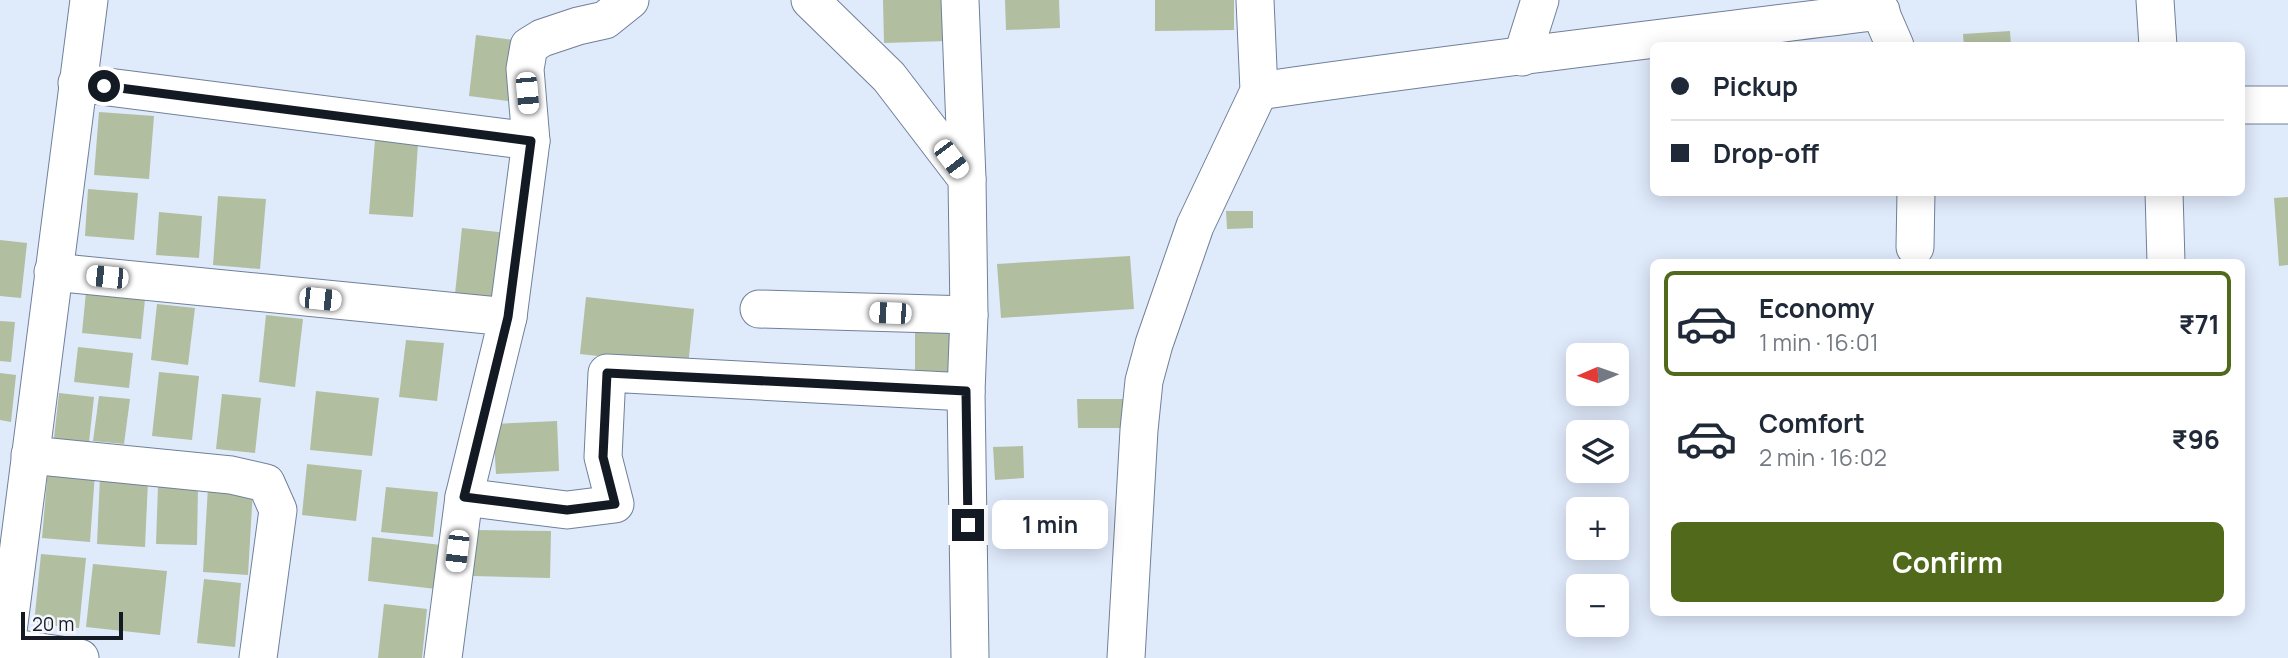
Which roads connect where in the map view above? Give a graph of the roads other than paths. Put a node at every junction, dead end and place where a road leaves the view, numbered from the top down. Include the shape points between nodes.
1 (89, 0) edge
2 (630, 0) edge
3 (810, 0) edge
4 (960, 0) edge
5 (1255, 0) edge
6 (1540, 0) edge
7 (2155, 0) edge
8 (1878, 5) edge
9 (1893, 42) edge
10 (2158, 42) edge
11 (1522, 57) junction
12 (77, 83) junction
13 (1259, 91) junction
14 (2288, 104) edge
15 (2245, 105) edge
16 (531, 141) junction
17 (967, 179) junction
18 (1916, 196) edge
19 (2164, 196) edge
20 (1915, 247) dead end
21 (2166, 259) edge
22 (53, 272) junction
23 (759, 309) dead end
24 (969, 315) junction
25 (508, 317) junction
26 (966, 391) junction
27 (30, 455) junction
28 (464, 497) junction
29 (3, 647) edge
30 (80, 658) edge
31 (258, 658) edge
32 (443, 658) edge
33 (970, 658) edge
34 (1126, 658) edge

1 - 12 street
2 - 16 street via 606,20 529,46 525,69
3 - 17 street via 889,77
4 - 17 street
5 - 13 street
6 - 11 street
7 - 10 street
8 - 9 street
8 - 11 street
11 - 13 street
12 - 16 street
12 - 22 street
13 - 34 street via 1195,226 1144,381
14 - 15 street
16 - 25 street
17 - 24 street
18 - 20 street
19 - 21 street
22 - 25 street
22 - 27 street
23 - 24 street
24 - 26 street
25 - 28 street
26 - 28 street via 607,373 603,457 615,504 567,510
26 - 33 street
27 - 29 street
27 - 31 street via 231,475 266,483 278,510
28 - 32 street
29 - 30 street

